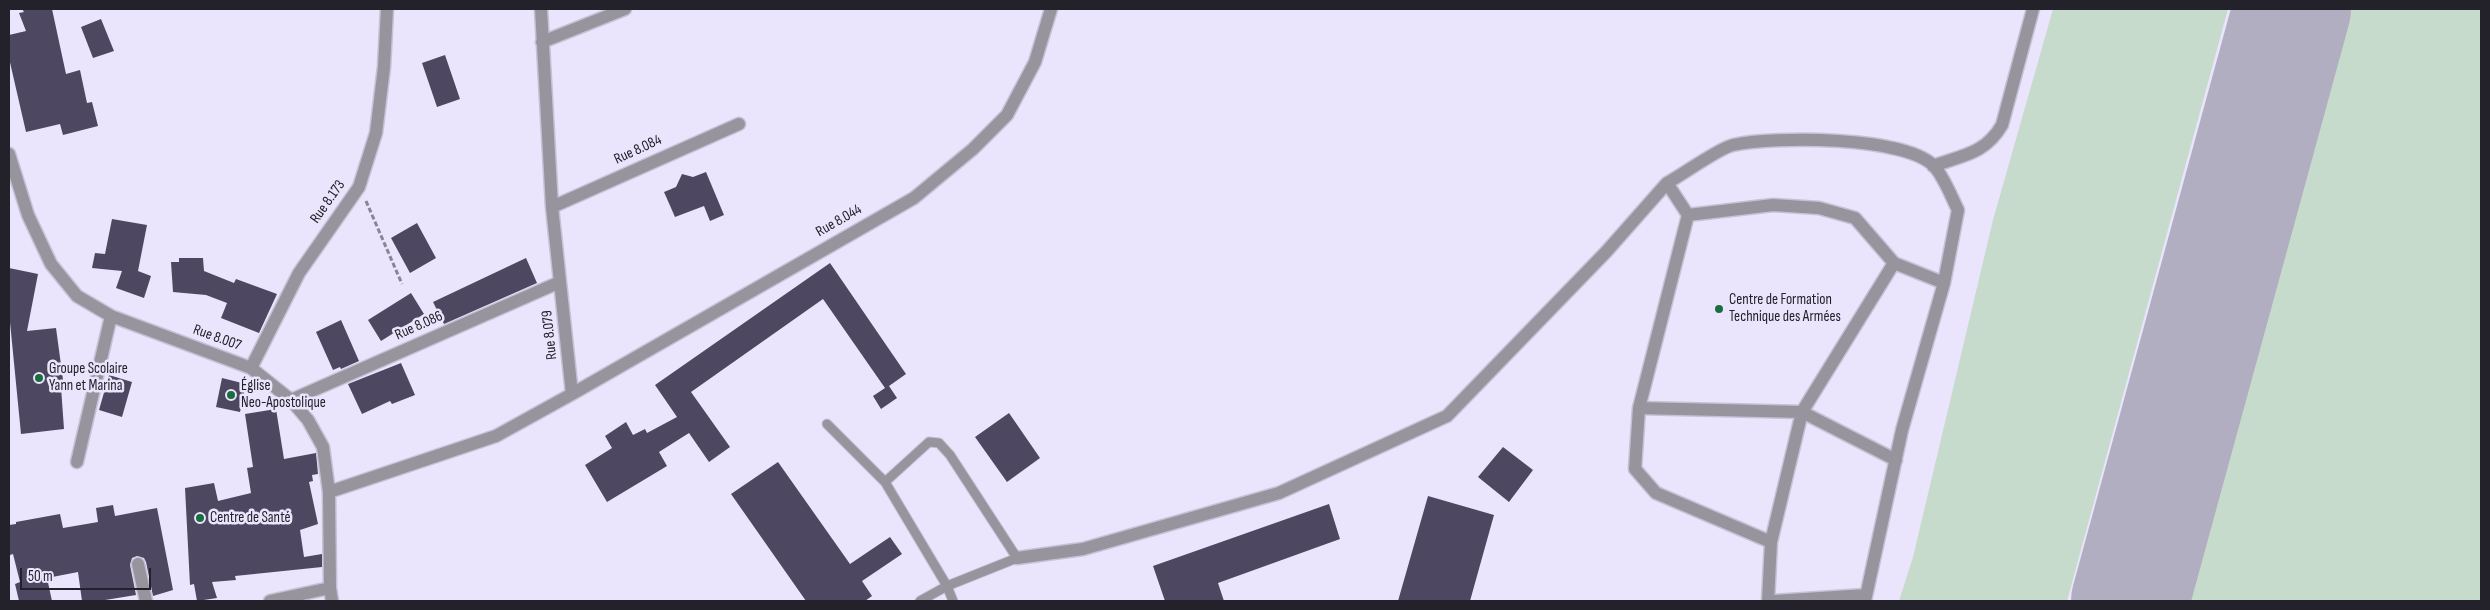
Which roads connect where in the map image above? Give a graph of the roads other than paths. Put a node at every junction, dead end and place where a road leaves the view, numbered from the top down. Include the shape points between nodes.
1 (387, 9) edge
2 (541, 9) edge
3 (625, 9) edge
4 (1051, 9) edge
5 (2033, 9) edge
6 (542, 42) junction
7 (739, 124) dead end
8 (9, 154) edge
9 (1933, 166) junction
10 (1667, 183) junction
11 (552, 207) junction
12 (1688, 215) junction
13 (1894, 263) junction
14 (560, 282) junction
15 (1944, 283) junction
16 (110, 316) junction
17 (251, 368) junction
18 (572, 394) junction
19 (291, 400) junction
20 (1639, 408) junction
21 (1802, 412) junction
22 (827, 424) dead end
23 (1896, 460) junction
24 (76, 462) dead end
25 (885, 482) junction
26 (329, 492) junction
27 (1771, 542) junction
28 (1017, 558) junction
29 (138, 564) dead end
30 (947, 586) junction
31 (330, 588) junction
32 (1866, 598) edge
33 (146, 601) edge
34 (270, 601) edge
35 (332, 601) edge
36 (920, 601) edge
37 (954, 601) edge
38 (1768, 601) edge
39 (1774, 601) edge

1 - 17 street, Rue 8.173 via 376,133 359,187 299,273
2 - 6 street, Rue 8.079
3 - 6 street
4 - 18 street, Rue 8.044 via 1035,62 1007,115 973,149 914,198
5 - 9 street via 2002,125 1994,139 1983,149
6 - 11 street, Rue 8.079
7 - 11 street, Rue 8.084
8 - 16 street, Rue 8.007 via 28,214 50,264 77,296
9 - 10 street via 1909,153 1851,141 1789,139 1732,145
9 - 15 street via 1958,210
10 - 12 street
10 - 28 street via 1606,252 1448,416 1279,493 1083,549
11 - 14 street, Rue 8.079
12 - 13 street via 1773,205 1818,208 1855,218
12 - 20 street
13 - 15 street
13 - 21 street
14 - 18 street, Rue 8.079
14 - 19 street, Rue 8.086
15 - 23 street
16 - 17 street, Rue 8.007
16 - 24 street
17 - 19 street, Rue 8.007
18 - 26 street via 496,436
19 - 26 street, Rue 8.007 via 308,420 323,446
20 - 21 street
20 - 27 street via 1635,469 1656,493
21 - 23 street
21 - 27 street
22 - 25 lane
23 - 32 street
25 - 28 lane via 929,442 939,443
25 - 30 lane
26 - 31 street, Rue 8.007
27 - 38 street
28 - 30 lane
29 - 33 street
30 - 36 lane
30 - 37 lane
31 - 34 street
31 - 35 street, Rue 8.007
32 - 39 street

